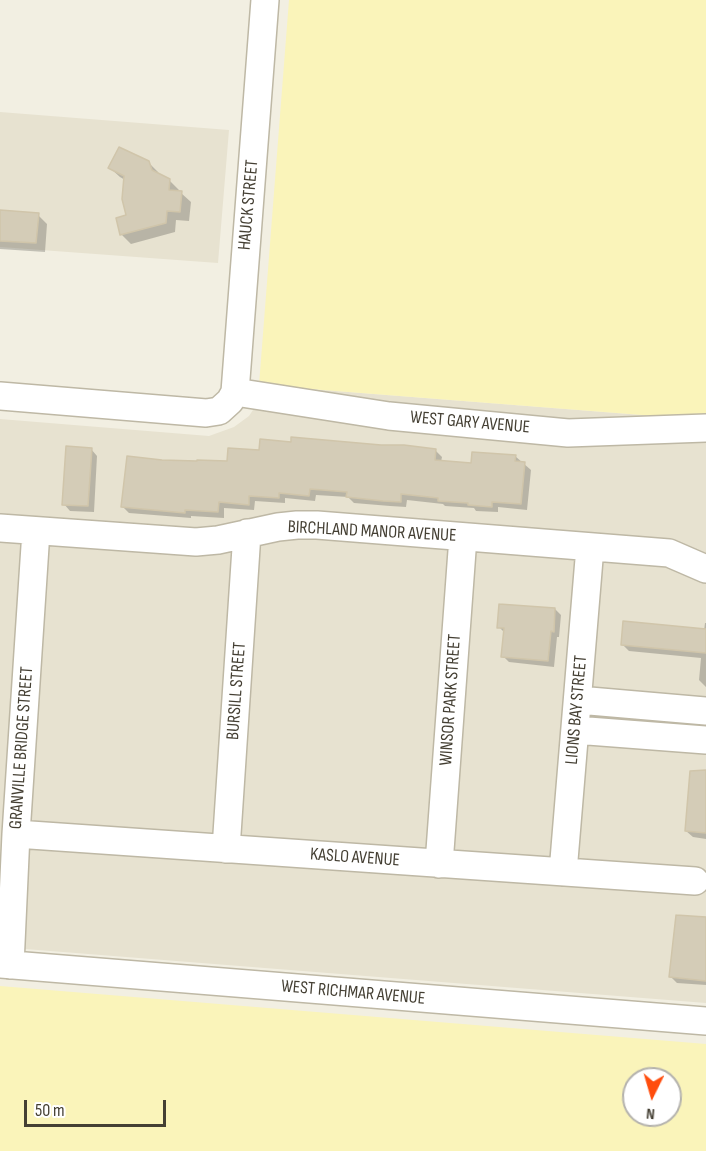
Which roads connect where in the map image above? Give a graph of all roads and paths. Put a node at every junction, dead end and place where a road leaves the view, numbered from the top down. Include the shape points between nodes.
1 (265, 0) edge
2 (0, 396) edge
3 (230, 399) junction
4 (706, 428) edge
5 (0, 528) edge
6 (36, 531) junction
7 (247, 533) junction
8 (463, 537) junction
9 (590, 547) junction
10 (706, 569) edge
11 (578, 700) junction
12 (706, 711) edge
13 (575, 730) junction
14 (706, 740) edge
15 (16, 834) junction
16 (226, 849) junction
17 (439, 864) junction
18 (563, 872) junction
19 (695, 881) dead end
20 (5, 965) edge
21 (706, 1021) edge

1 - 3 street, HAUCK STREET
2 - 3 street, WEST GARY AVENUE via 206,413 219,411
3 - 4 street, WEST GARY AVENUE via 568,433
5 - 6 street, BIRCHLAND MANOR AVENUE
6 - 7 street, BIRCHLAND MANOR AVENUE via 196,542
6 - 15 street, GRANVILLE BRIDGE STREET
7 - 8 street, BIRCHLAND MANOR AVENUE via 317,525
7 - 16 street, BURSILL STREET
8 - 9 street, BIRCHLAND MANOR AVENUE
8 - 17 street, WINSOR PARK STREET
9 - 10 street, BIRCHLAND MANOR AVENUE via 669,553
9 - 11 street, LIONS BAY STREET
11 - 12 street
11 - 13 street, LIONS BAY STREET
13 - 14 street
13 - 18 street, LIONS BAY STREET
15 - 16 street, KASLO AVENUE
15 - 20 street, GRANVILLE BRIDGE STREET
16 - 17 street, KASLO AVENUE
17 - 18 street, KASLO AVENUE
18 - 19 street, KASLO AVENUE
20 - 21 street, WEST RICHMAR AVENUE

